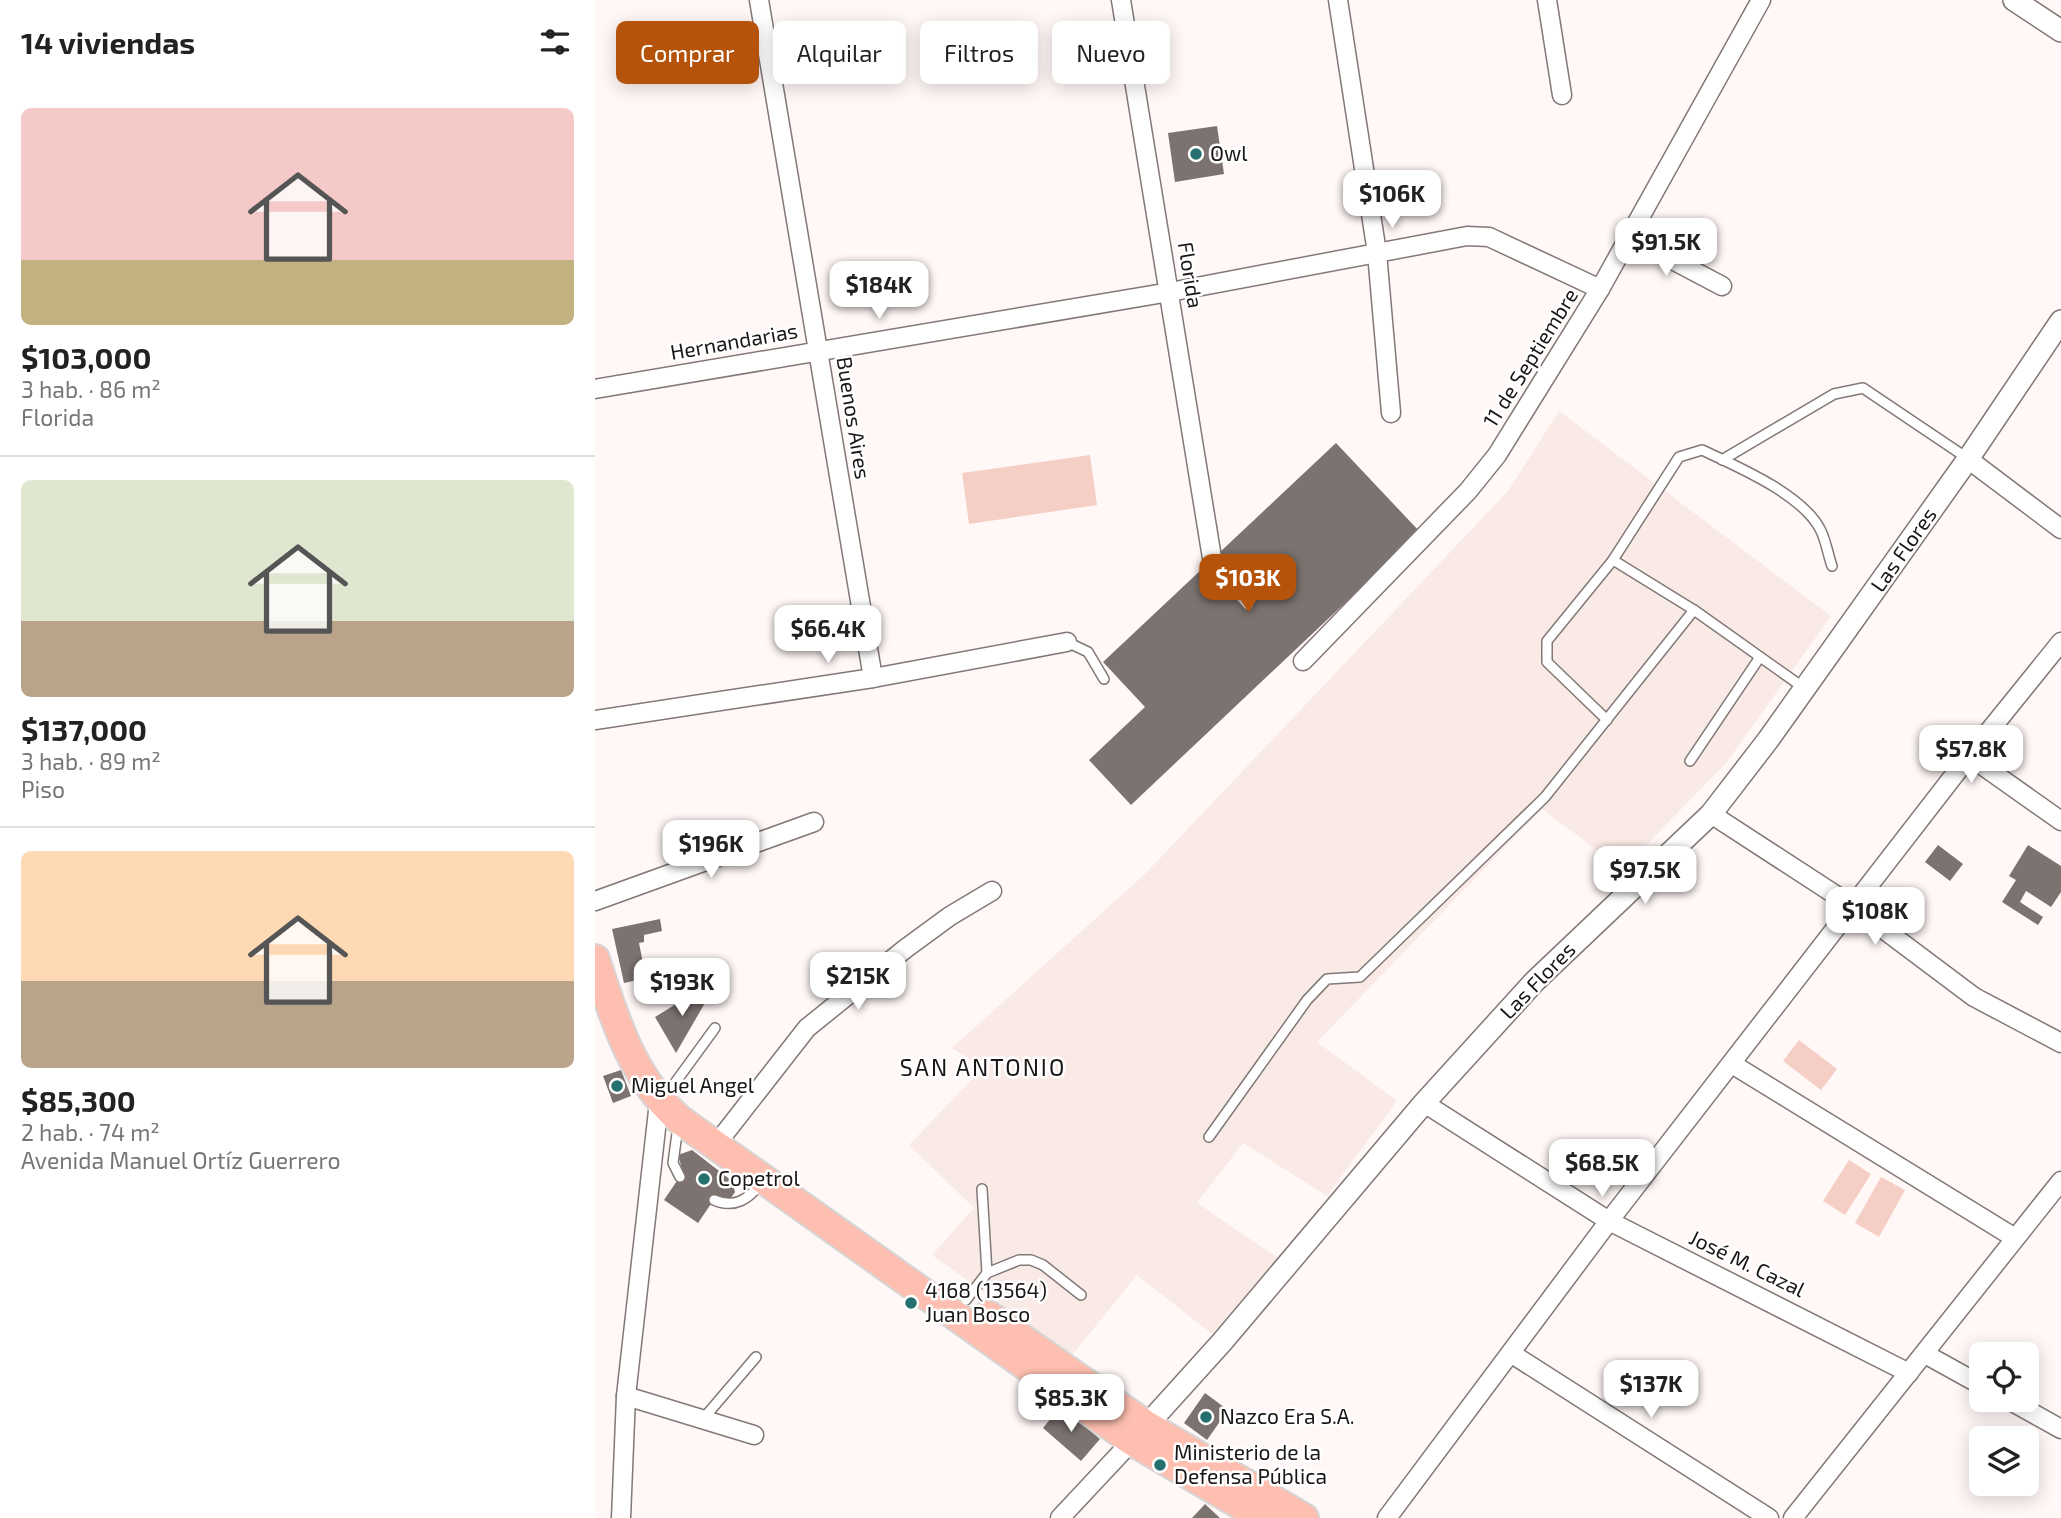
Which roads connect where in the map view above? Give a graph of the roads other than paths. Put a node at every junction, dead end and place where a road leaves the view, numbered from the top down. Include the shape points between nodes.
1 (759, 0) edge
2 (1121, 0) edge
3 (1338, 0) edge
4 (1547, 0) edge
5 (1761, 0) edge
6 (2019, 2) edge
7 (2061, 31) edge
8 (1562, 95) dead end
9 (1629, 237) junction
10 (1377, 253) junction
11 (1721, 286) dead end
12 (1600, 289) junction
13 (1170, 292) junction
14 (2061, 321) edge
15 (819, 350) junction
16 (595, 389) edge
17 (1391, 412) dead end
18 (1968, 459) junction
19 (1723, 460) junction
20 (2061, 528) edge
21 (1212, 558) joint
22 (1613, 560) junction
23 (1832, 566) dead end
24 (1248, 605) dead end
25 (1694, 610) junction
26 (1066, 642) joint
27 (2061, 642) edge
28 (1760, 657) junction
29 (1303, 661) dead end
30 (873, 678) junction
31 (1104, 679) dead end
32 (1804, 688) junction
33 (595, 720) edge
34 (1607, 720) junction
35 (1969, 756) junction
36 (1690, 761) dead end
37 (1711, 814) junction
38 (2061, 821) edge
39 (814, 822) dead end
40 (992, 891) dead end
41 (595, 901) edge
42 (1854, 907) junction
43 (595, 961) edge
44 (715, 1028) dead end
45 (2061, 1043) edge
46 (1732, 1064) junction
47 (670, 1103) junction
48 (1424, 1103) junction
49 (725, 1133) junction
50 (1209, 1137) dead end
51 (655, 1139) junction
52 (673, 1148) junction
53 (680, 1177) dead end
54 (763, 1180) junction
55 (2061, 1181) edge
56 (982, 1189) dead end
57 (714, 1200) dead end
58 (1609, 1221) junction
59 (2015, 1238) junction
60 (987, 1272) junction
61 (1081, 1295) dead end
62 (966, 1300) junction
63 (1512, 1354) junction
64 (1925, 1354) junction
65 (756, 1357) dead end
66 (1909, 1373) junction
67 (1969, 1378) edge
68 (626, 1396) junction
69 (2031, 1412) edge
70 (703, 1419) junction
71 (2061, 1429) edge
72 (1139, 1433) junction
73 (754, 1435) dead end
74 (621, 1518) edge
75 (1060, 1518) edge
76 (1263, 1518) edge
77 (1304, 1518) edge
78 (1387, 1518) edge
79 (1769, 1518) edge
80 (1793, 1518) edge

1 - 15 street, Buenos Aires
2 - 13 street, Florida
3 - 10 street
4 - 8 street
5 - 9 street, 11 de Septiembre
6 - 7 street
9 - 11 street
9 - 12 street, 11 de Septiembre
10 - 12 street, Hernandarias via 1467,236 1489,237
10 - 13 street, Hernandarias
10 - 17 street
12 - 29 street, 11 de Septiembre via 1497,455 1468,491
13 - 15 street, Hernandarias
13 - 21 street, Florida
14 - 18 street, Las Flores
15 - 16 street, Hernandarias
15 - 30 street, Buenos Aires
18 - 19 lane via 1863,388 1834,394
18 - 20 street
18 - 32 street, Las Flores
19 - 22 lane via 1702,450 1679,457
19 - 23 lane via 1788,496 1820,528
21 - 24 lane via 1215,569
22 - 25 lane
22 - 34 lane via 1547,641 1545,651 1547,662
25 - 28 lane
25 - 34 lane
26 - 30 street
26 - 31 lane via 1088,652
27 - 35 street
28 - 32 lane
28 - 36 lane
30 - 33 street
32 - 37 street, Las Flores
34 - 50 lane via 1545,797 1360,977 1327,979
35 - 38 street
35 - 42 street
37 - 42 street
37 - 48 street, Las Flores via 1535,981
39 - 41 street
40 - 49 street via 905,949 807,1028
42 - 45 street via 1974,997
42 - 46 street
43 - 47 main road via 622,1041
44 - 47 lane
46 - 58 street
46 - 59 street
47 - 49 main road
47 - 51 street
47 - 52 lane
47 - 54 main road
48 - 58 street, José M. Cazal
48 - 72 street, Las Flores
49 - 62 main road
51 - 52 lane
51 - 68 street
52 - 53 lane via 673,1163
54 - 57 lane via 735,1204
54 - 72 main road
55 - 59 street
56 - 60 lane
58 - 63 street
58 - 66 street, José M. Cazal
59 - 64 street
60 - 61 lane via 1031,1260
60 - 62 lane
62 - 72 main road
63 - 78 street
63 - 79 street
64 - 66 street
64 - 67 street
65 - 70 lane
66 - 80 street
68 - 70 street
68 - 74 street
69 - 71 street
70 - 73 street
72 - 75 street
72 - 76 main road
72 - 77 main road

